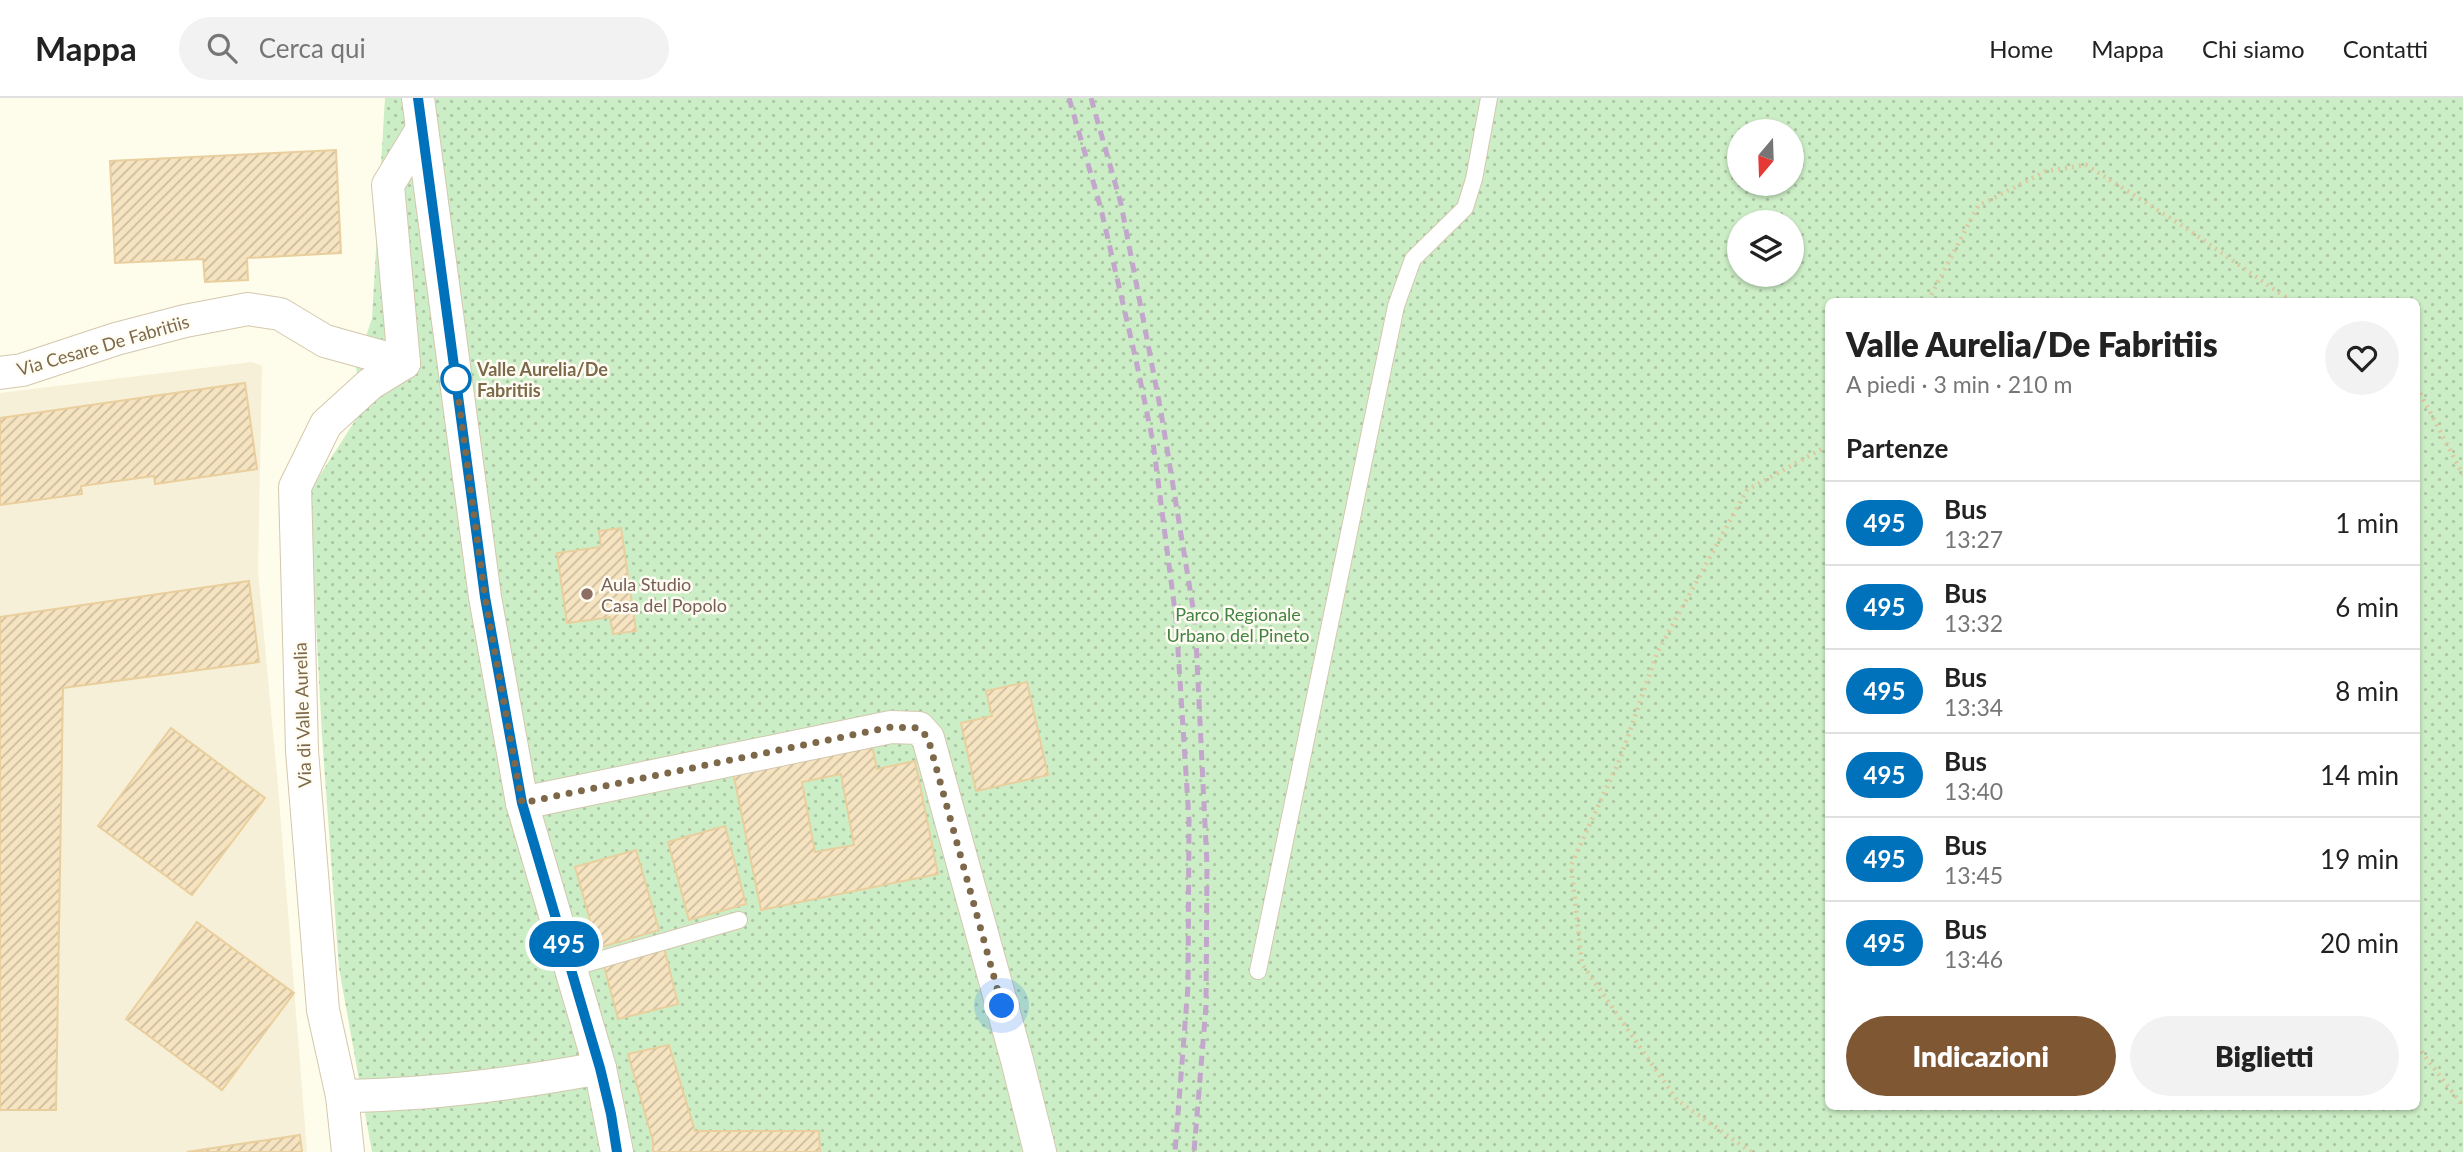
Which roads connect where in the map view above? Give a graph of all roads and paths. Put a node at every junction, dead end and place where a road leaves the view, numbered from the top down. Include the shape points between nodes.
1 (1489, 98) edge
2 (420, 113) edge
3 (1930, 298) edge
4 (2287, 298) edge
5 (404, 363) junction
6 (0, 373) edge
7 (2420, 393) edge
8 (1825, 447) edge
9 (2463, 475) edge
10 (522, 803) junction
11 (739, 920) dead end
12 (571, 968) junction
13 (1258, 971) dead end
14 (2420, 1050) edge
15 (600, 1068) junction
16 (342, 1096) junction
17 (2463, 1106) edge
18 (348, 1152) edge
19 (617, 1152) edge
20 (1040, 1152) edge
21 (1751, 1152) edge

1 - 13 lane via 1465,208 1413,259 1395,306
2 - 5 street via 388,185
2 - 10 street via 485,597
3 - 4 path via 1978,206 2046,170 2086,164
5 - 6 street, Via Cesare De Fabritiis via 325,341 280,314 248,309 116,338
5 - 16 street, Via di Valle Aurelia via 370,384 326,424 295,487 302,751 323,1010
7 - 9 path
8 - 21 path via 1747,490 1657,653 1620,759 1571,865 1582,964 1677,1100
10 - 12 street
10 - 20 street via 891,727 919,728 928,738
11 - 12 lane
12 - 15 street
14 - 17 path
15 - 16 street via 524,1083
15 - 19 street
16 - 18 street, Via di Valle Aurelia

